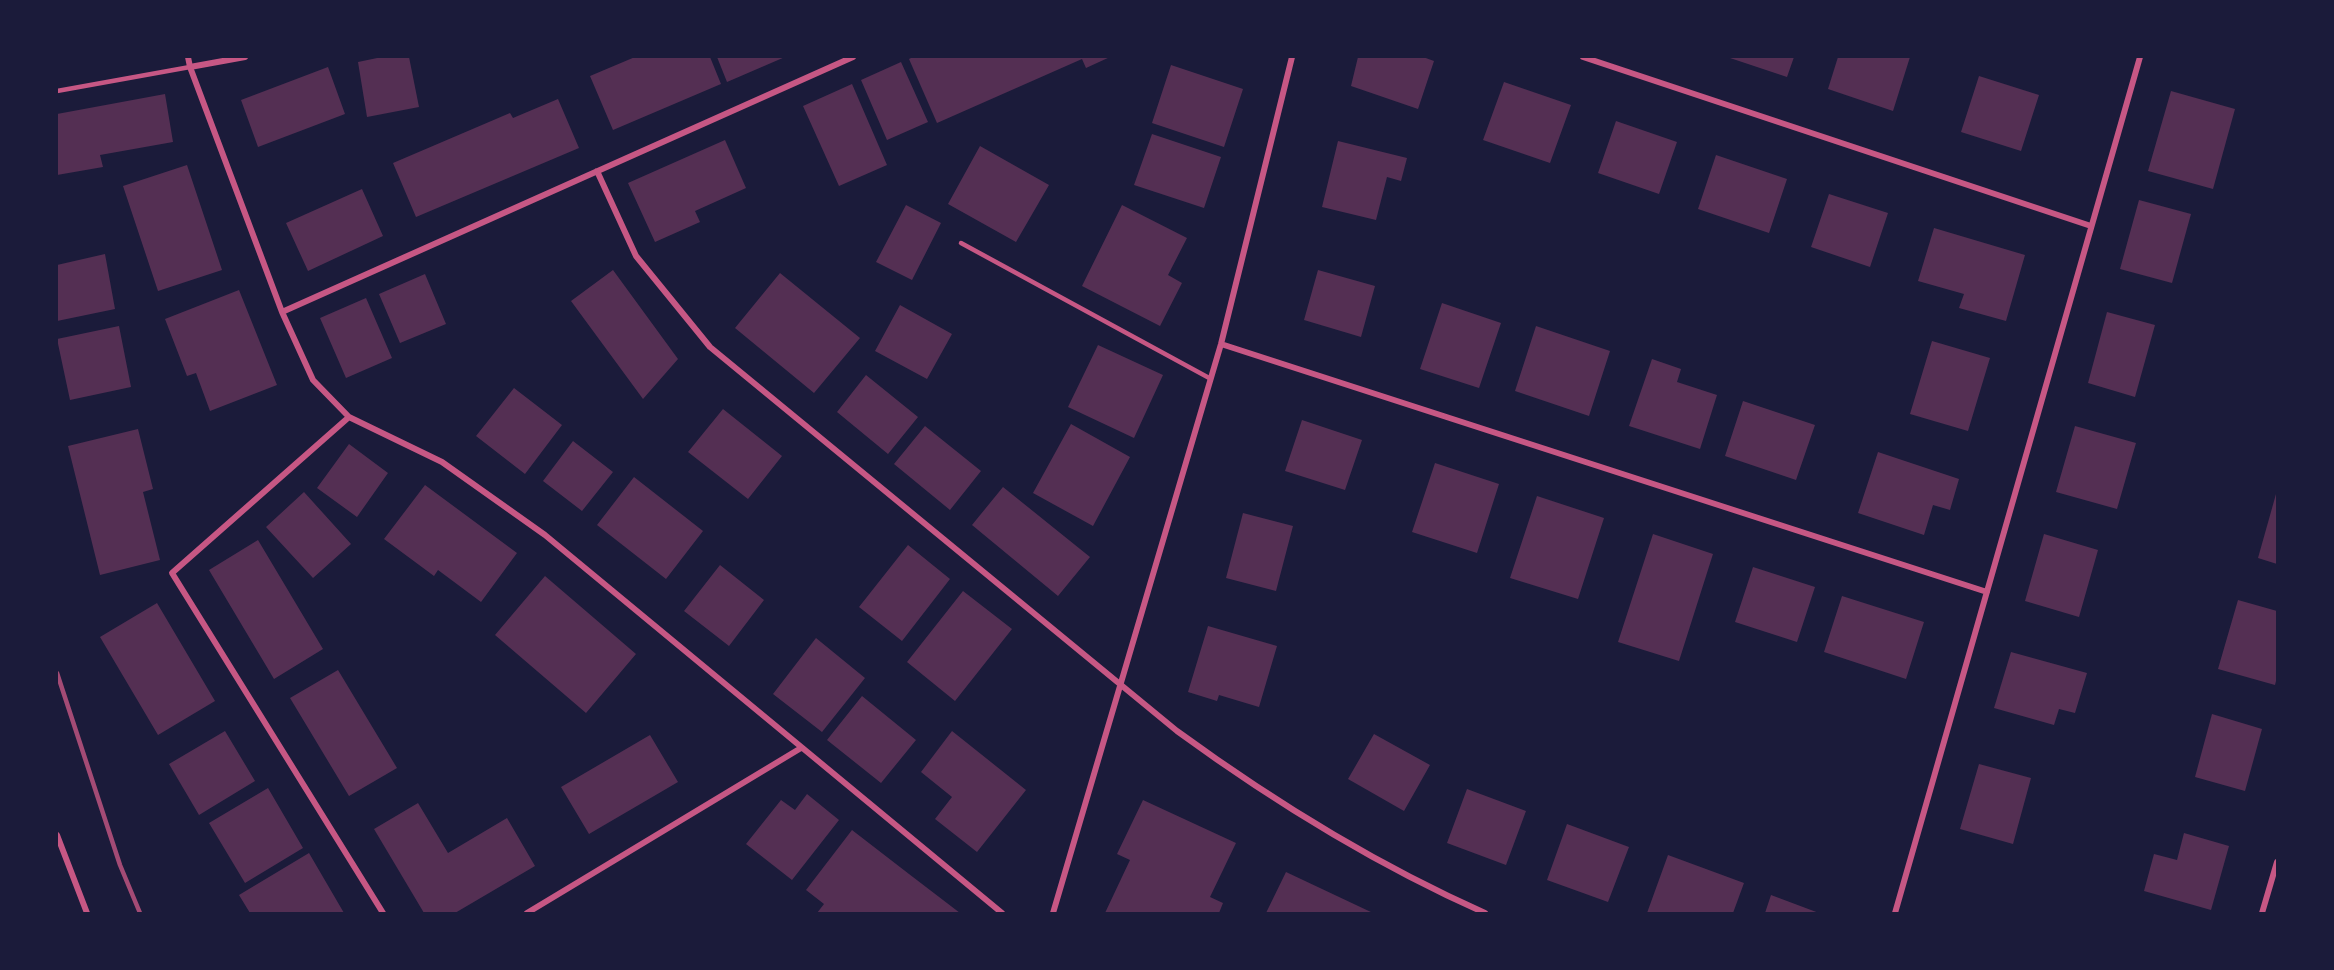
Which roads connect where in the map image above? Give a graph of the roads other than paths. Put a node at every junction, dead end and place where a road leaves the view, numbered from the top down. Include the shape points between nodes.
1 (188, 57) edge
2 (245, 57) edge
3 (853, 57) edge
4 (1292, 57) edge
5 (1583, 57) edge
6 (2140, 57) edge
7 (190, 68) junction
8 (57, 91) edge
9 (597, 171) junction
10 (2091, 226) junction
11 (961, 243) dead end
12 (282, 312) junction
13 (1221, 344) junction
14 (1211, 379) junction
15 (349, 417) junction
16 (1987, 592) junction
17 (1121, 685) junction
18 (801, 748) junction
19 (57, 835) edge
20 (2277, 862) edge
21 (87, 913) edge
22 (383, 913) edge
23 (527, 913) edge
24 (1002, 913) edge
25 (1053, 913) edge
26 (1485, 913) edge
27 (1895, 913) edge
28 (2262, 913) edge

1 - 7 street
2 - 7 street
3 - 9 street
4 - 13 street
5 - 10 street
6 - 10 street
7 - 8 lane
7 - 12 street
9 - 12 street
9 - 17 street via 636,256 710,346
10 - 16 street
11 - 14 lane
12 - 15 street via 313,380
13 - 14 street
13 - 16 street
14 - 17 street
15 - 18 street via 442,462 545,535
15 - 22 street via 172,573
16 - 27 street
17 - 25 street
17 - 26 street via 1239,777 1394,868
18 - 23 street
18 - 24 street
19 - 21 street
20 - 28 street

